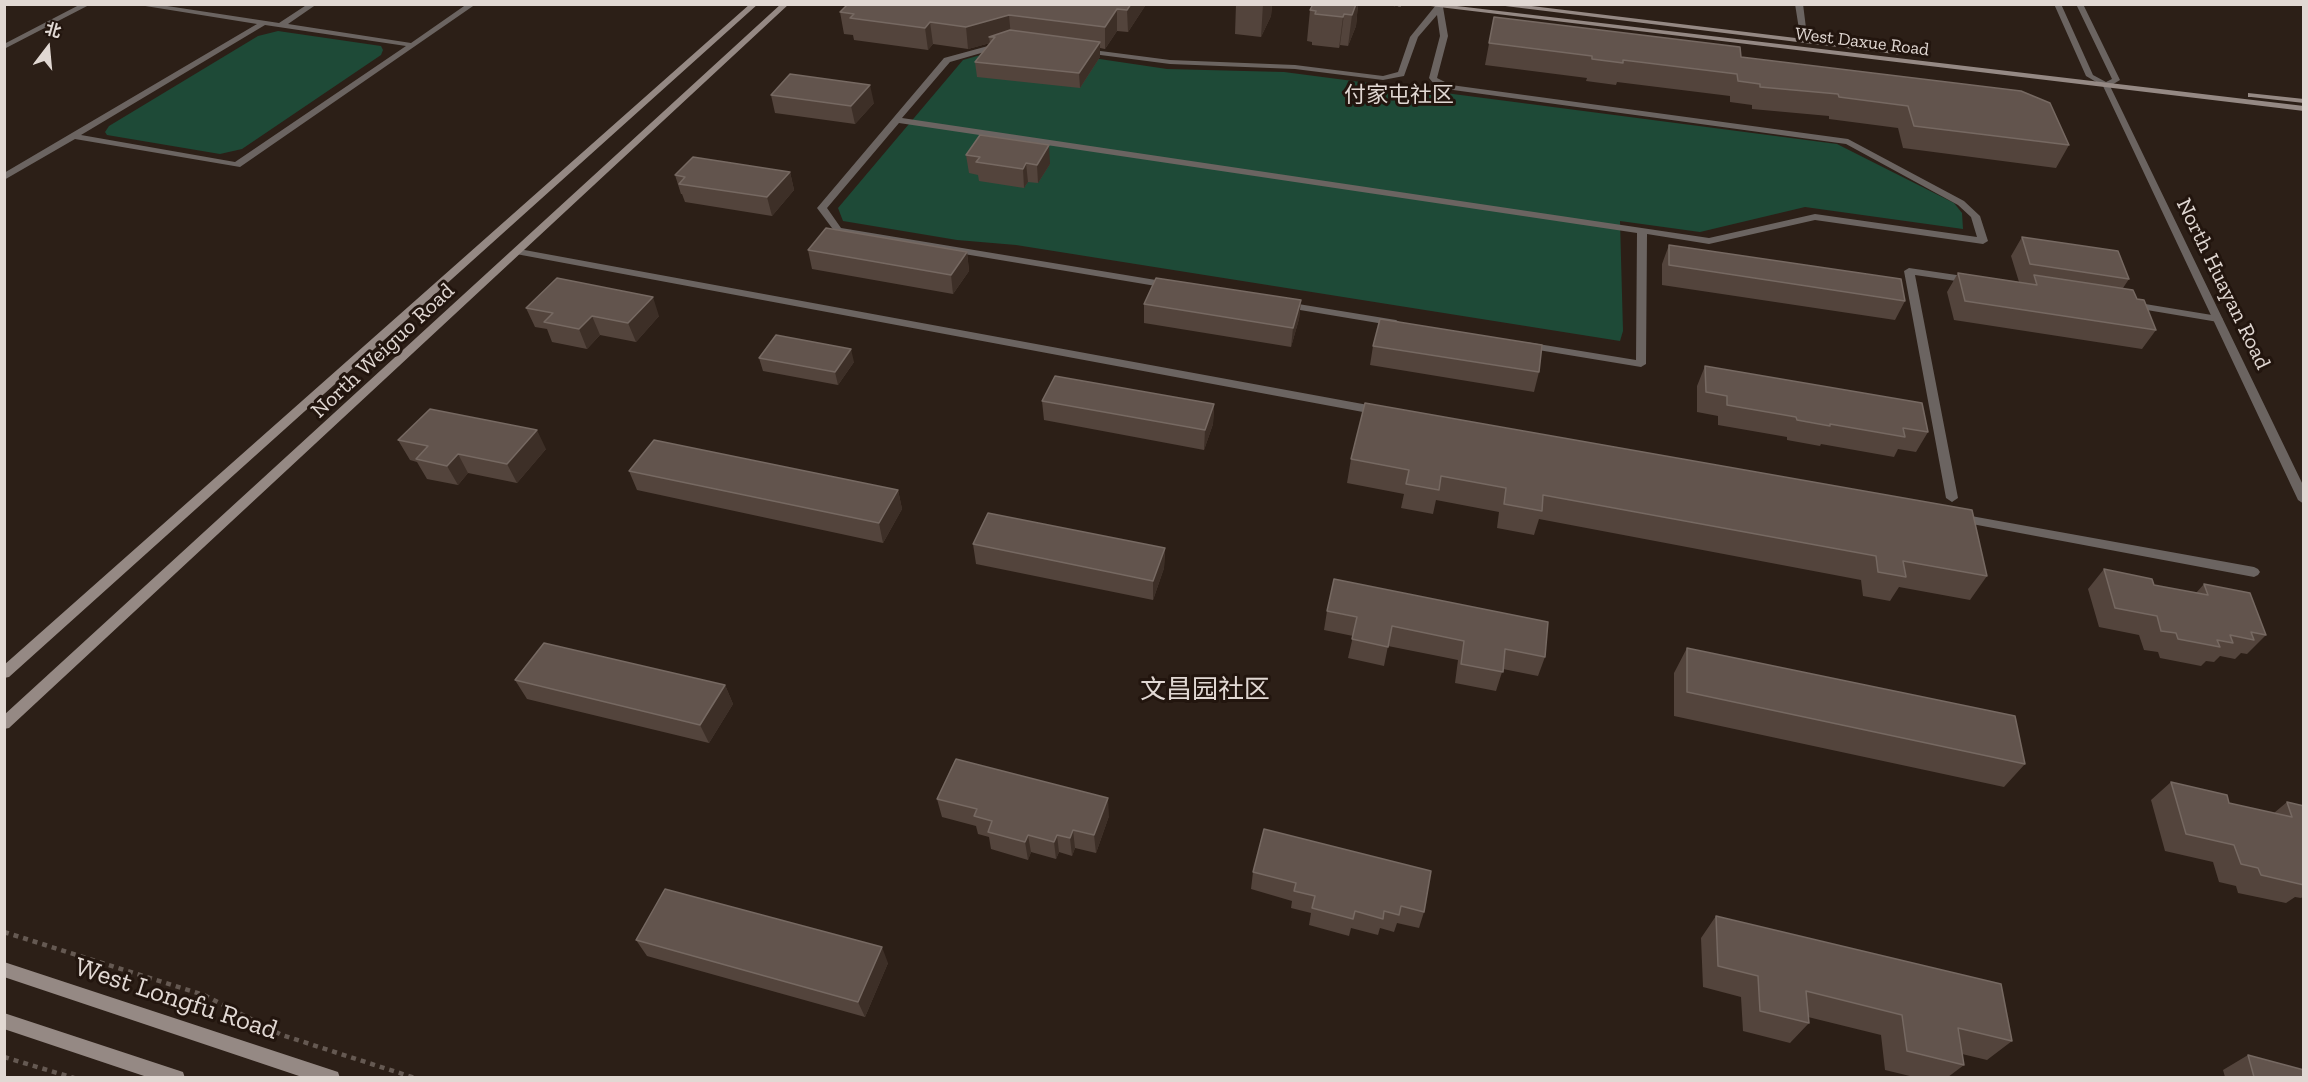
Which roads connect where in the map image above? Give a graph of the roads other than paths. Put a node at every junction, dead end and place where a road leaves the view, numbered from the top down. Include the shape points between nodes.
1 (88, 4) edge
2 (136, 4) edge
3 (314, 4) edge
4 (473, 4) edge
5 (754, 4) edge
6 (786, 4) edge
7 (1417, 4) edge
8 (1492, 4) edge
9 (1799, 4) edge
10 (2057, 4) edge
11 (2079, 4) edge
12 (1439, 7) junction
13 (264, 23) junction
14 (280, 26) junction
15 (1011, 41) edge
16 (1806, 42) junction
17 (412, 45) junction
18 (4, 47) edge
19 (1079, 50) edge
20 (2090, 76) junction
21 (2116, 80) junction
22 (2106, 86) junction
23 (2304, 101) edge
24 (2304, 109) edge
25 (898, 120) junction
26 (74, 136) junction
27 (4, 177) edge
28 (1642, 232) junction
29 (519, 252) junction
30 (1981, 282) edge
31 (1180, 287) edge
32 (1275, 303) edge
33 (2123, 304) edge
34 (2218, 318) junction
35 (1405, 325) edge
36 (1511, 342) edge
37 (1386, 412) edge
38 (1952, 498) dead end
39 (2304, 500) edge
40 (1949, 516) edge
41 (2254, 572) dead end
42 (4, 673) edge
43 (4, 724) edge
44 (4, 969) edge
45 (4, 1021) edge
46 (177, 1077) edge
47 (332, 1077) edge

1 - 18 street
2 - 13 street
3 - 14 street
4 - 17 street
5 - 42 main road, North Weiguo Road
6 - 29 main road, North Weiguo Road
7 - 12 main road, West Daxue Road
8 - 16 main road, West Daxue Road
9 - 16 street
10 - 20 street
11 - 21 street
12 - 19 street via 1414,37 1401,74 1396,77 1295,67 1170,62
12 - 22 main road, West Daxue Road
12 - 28 street via 1444,36 1434,78 1437,82 1449,87 1848,142 1961,203 1975,216 1983,241 1815,217 1709,241
13 - 14 street
13 - 26 street
14 - 17 street
15 - 25 street via 946,60
16 - 20 main road, West Daxue Road
17 - 26 street via 237,165
20 - 21 main road, West Daxue Road
20 - 22 street
21 - 22 street
21 - 23 main road, West Daxue Road
22 - 24 main road, West Daxue Road
22 - 34 street, North Huayan Road
25 - 28 street
25 - 31 street via 822,208 837,230
26 - 27 street
28 - 36 street via 1641,364
29 - 37 street
29 - 43 main road, North Weiguo Road
30 - 38 street via 1910,271
32 - 35 street
33 - 34 street
34 - 39 street, North Huayan Road
40 - 41 street
44 - 47 main road, West Longfu Road
45 - 46 main road

